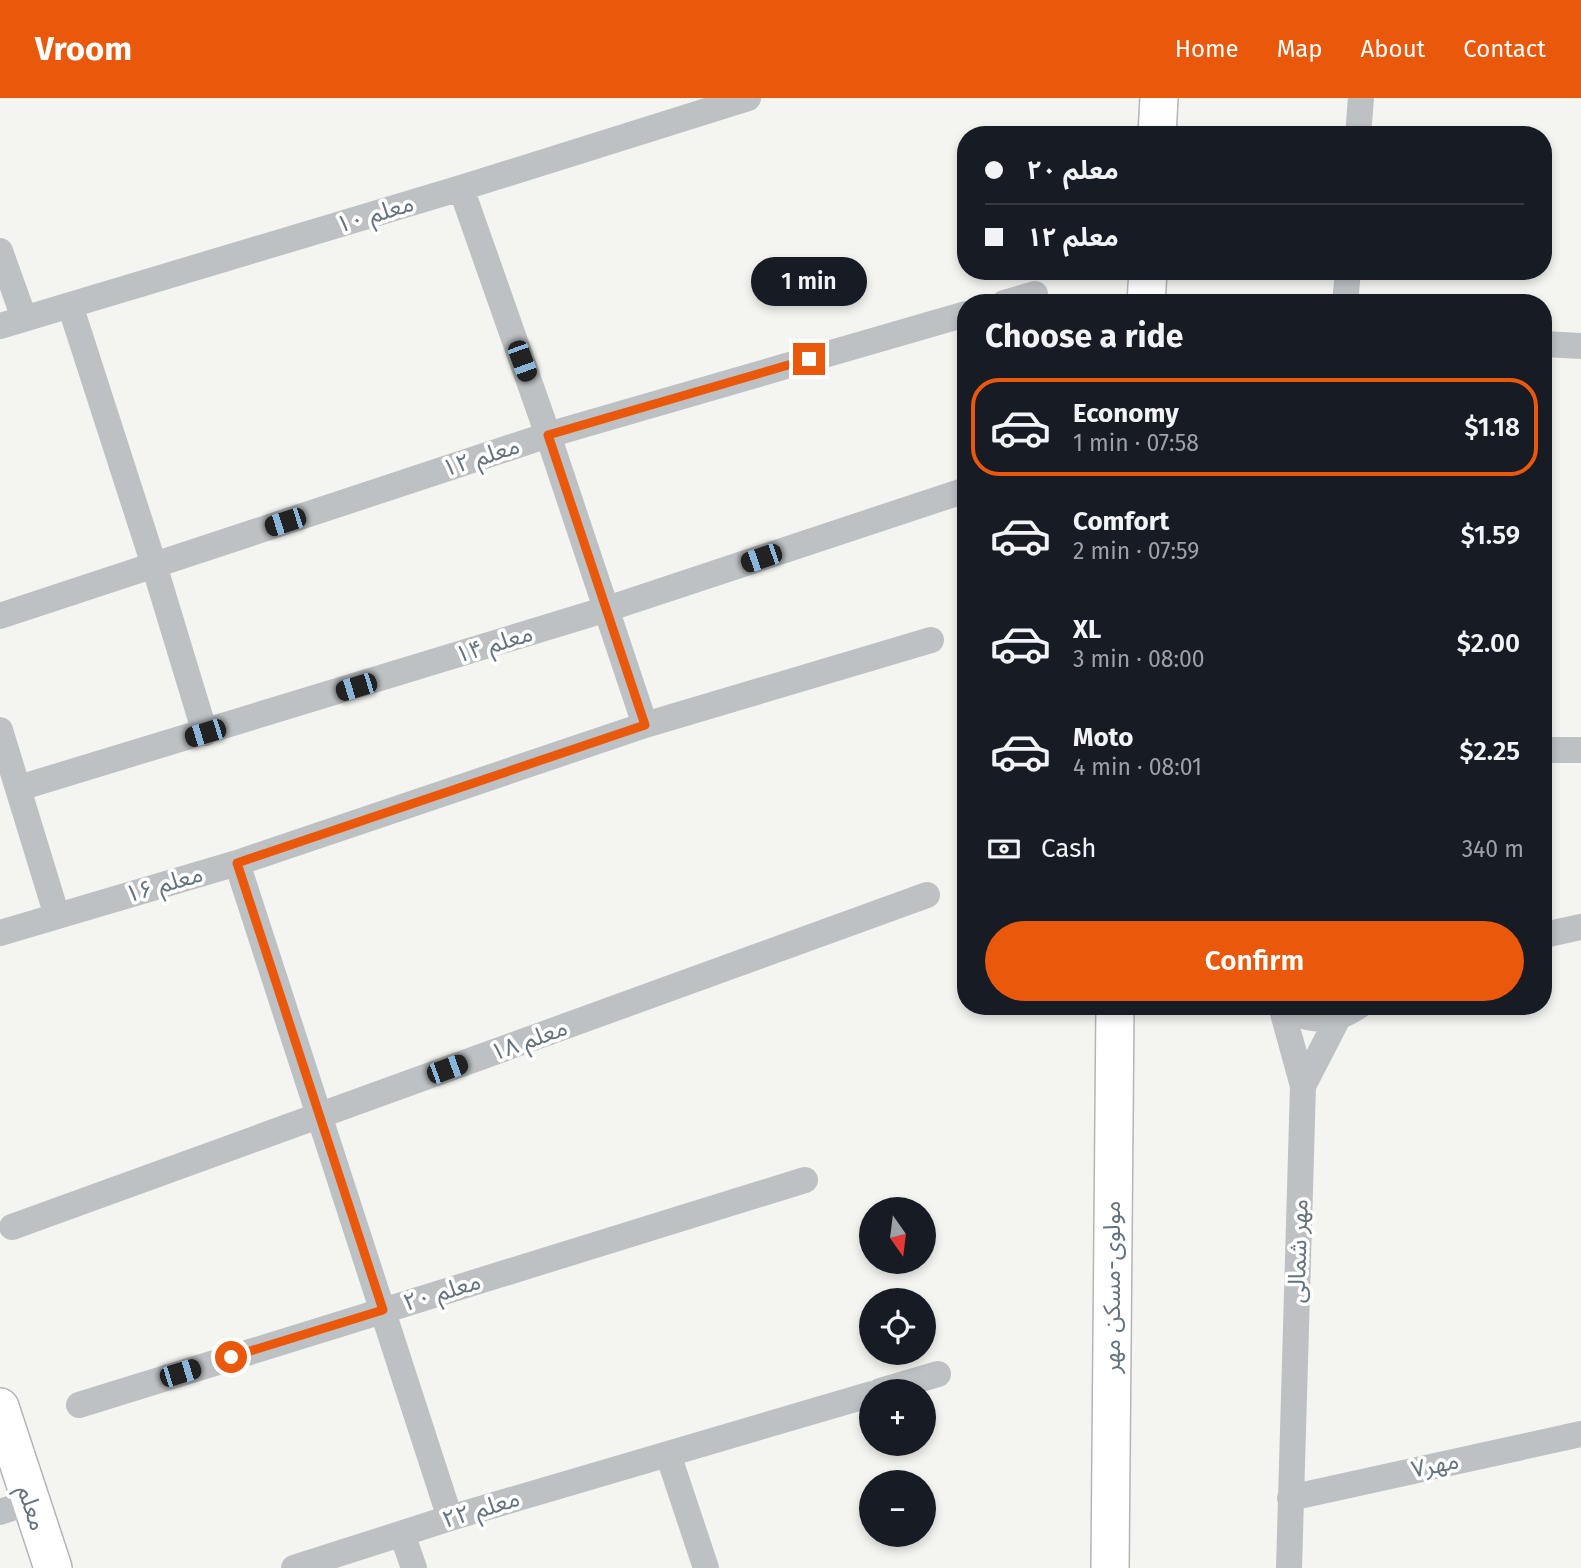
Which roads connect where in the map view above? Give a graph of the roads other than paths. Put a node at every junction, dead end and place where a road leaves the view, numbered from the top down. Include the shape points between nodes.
1 (748, 98) edge
2 (1159, 98) edge
3 (1361, 98) edge
4 (696, 106) edge
5 (1157, 126) edge
6 (1359, 126) edge
7 (461, 188) junction
8 (0, 251) edge
9 (70, 305) junction
10 (957, 317) edge
11 (12, 322) edge
12 (1552, 344) edge
13 (1581, 346) edge
14 (548, 435) junction
15 (957, 493) edge
16 (154, 565) junction
17 (607, 609) junction
18 (0, 616) edge
19 (931, 640) dead end
20 (645, 725) junction
21 (0, 730) edge
22 (205, 733) junction
23 (1552, 750) edge
24 (1581, 750) edge
25 (19, 788) junction
26 (237, 863) junction
27 (927, 895) dead end
28 (57, 916) junction
29 (1581, 927) edge
30 (0, 933) edge
31 (1552, 933) edge
32 (1115, 1015) edge
33 (1285, 1015) edge
34 (1297, 1015) edge
35 (1337, 1015) edge
36 (1347, 1015) edge
37 (1303, 1086) junction
38 (320, 1115) junction
39 (805, 1180) dead end
40 (12, 1227) dead end
41 (383, 1310) junction
42 (938, 1374) dead end
43 (921, 1379) edge
44 (859, 1398) edge
45 (79, 1405) dead end
46 (0, 1407) edge
47 (1581, 1434) edge
48 (668, 1454) junction
49 (1290, 1498) junction
50 (15, 1507) edge
51 (450, 1518) junction
52 (401, 1534) junction
53 (53, 1568) edge
54 (294, 1568) edge
55 (414, 1568) edge
56 (706, 1568) edge
57 (1110, 1568) edge
58 (1289, 1568) edge

1 - 4 street, معلم ۱۰
2 - 5 main road
3 - 6 street
4 - 7 street, معلم ۱۰
7 - 9 street, معلم ۱۰
7 - 14 street
8 - 11 street
9 - 11 street, معلم ۱۰
9 - 16 street
10 - 14 street, معلم ۱۲
12 - 13 street
14 - 16 street, معلم ۱۲
14 - 17 street
15 - 17 street, معلم ۱۴
16 - 18 street, معلم ۱۲
16 - 22 street
17 - 20 street
17 - 22 street, معلم ۱۴
19 - 20 street, معلم ۱۶
20 - 26 street, معلم ۱۶
21 - 25 street
22 - 25 street, معلم ۱۴
23 - 24 street
25 - 28 street
26 - 28 street, معلم ۱۶
26 - 38 street
27 - 38 street, معلم ۱۸
28 - 30 street, معلم ۱۶
29 - 31 street
32 - 57 main road, مولوی-مسکن مهر
33 - 37 street, مهر شمالی
34 - 35 street via 1317,1020
36 - 37 street
37 - 49 street, مهر شمالی
38 - 40 street, معلم ۱۸
38 - 41 street
39 - 41 street, معلم ۲۰
41 - 45 street, معلم ۲۰
41 - 51 street
42 - 43 street
44 - 48 street, معلم ۲۲
46 - 50 main road, معلم
47 - 49 street, مهر۷
48 - 51 street, معلم ۲۲
48 - 56 street
49 - 58 street, مهر شمالی
50 - 53 main road, معلم
51 - 52 street, معلم ۲۲
52 - 54 street, معلم ۲۲
52 - 55 street

